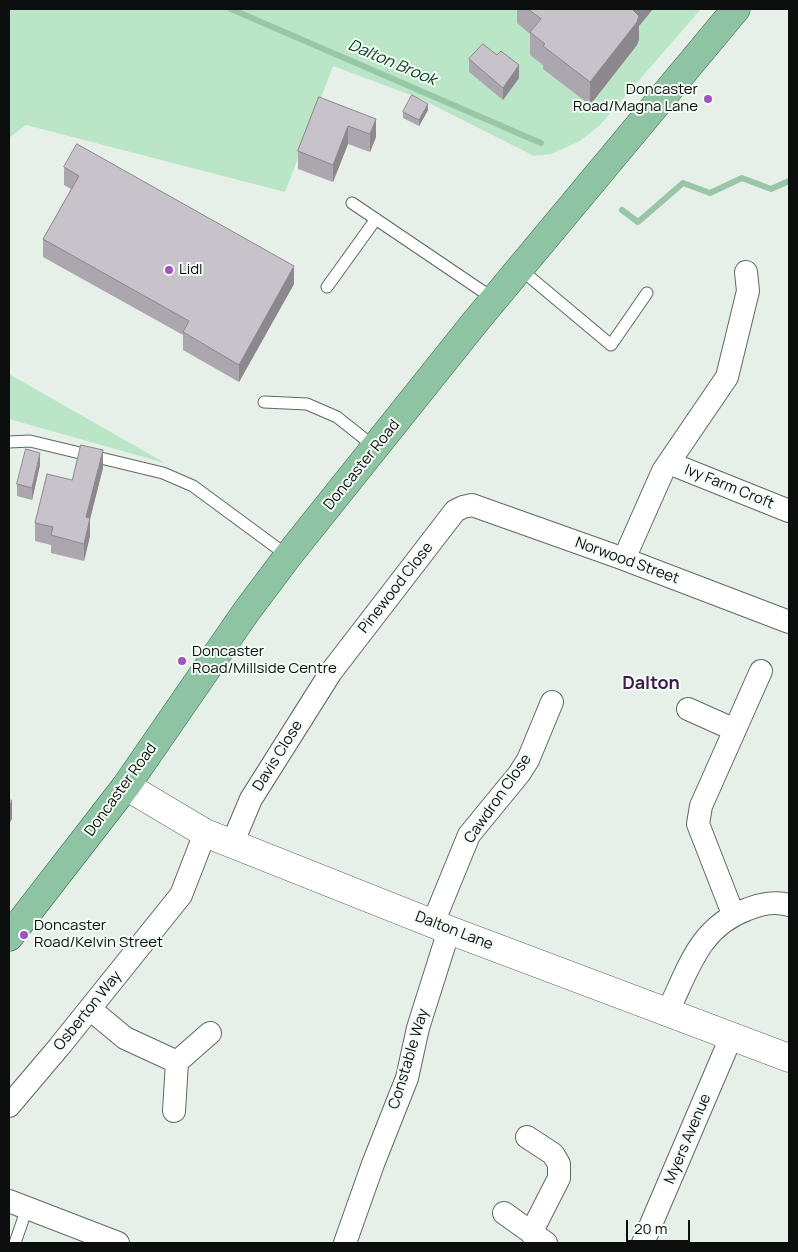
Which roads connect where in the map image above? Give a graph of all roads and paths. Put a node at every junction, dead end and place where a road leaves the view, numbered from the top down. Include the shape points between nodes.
1 (736, 9) edge
2 (352, 203) dead end
3 (376, 219) junction
4 (520, 268) junction
5 (753, 286) dead end
6 (327, 287) dead end
7 (648, 293) dead end
8 (494, 299) junction
9 (264, 402) dead end
10 (9, 442) edge
11 (376, 448) junction
12 (669, 463) junction
13 (463, 507) joint
14 (789, 511) edge
15 (288, 556) junction
16 (624, 559) junction
17 (789, 622) edge
18 (761, 671) dead end
19 (331, 672) joint
20 (552, 702) dead end
21 (688, 709) dead end
22 (735, 730) junction
23 (126, 786) junction
24 (205, 833) junction
25 (232, 844) junction
26 (789, 905) edge
27 (733, 914) junction
28 (441, 927) junction
29 (9, 937) edge
30 (90, 1009) junction
31 (668, 1011) junction
32 (210, 1032) dead end
33 (732, 1035) junction
34 (789, 1058) edge
35 (177, 1062) junction
36 (9, 1106) edge
37 (174, 1111) dead end
38 (528, 1137) dead end
39 (18, 1204) edge
40 (504, 1213) dead end
41 (539, 1238) edge
42 (15, 1243) edge
43 (118, 1243) edge
44 (345, 1243) edge
45 (643, 1243) edge

1 - 4 main road, Doncaster Road
2 - 3 lane
3 - 6 lane
3 - 8 lane
4 - 7 lane via 611,345
4 - 8 main road, Doncaster Road
5 - 12 street, Ivy Farm Croft via 727,377
8 - 11 main road, Doncaster Road
9 - 11 lane via 307,404 337,417
10 - 15 lane via 30,441 163,473 193,486
11 - 15 main road, Doncaster Road
12 - 14 street, Ivy Farm Croft
12 - 16 street, Ivy Farm Croft
13 - 16 street, Norwood Street via 472,505
13 - 19 street, Pinewood Close via 456,511
15 - 23 main road, Doncaster Road
16 - 17 street, Norwood Street
18 - 22 street
19 - 25 street, Davis Close via 251,799
20 - 28 street, Cawdron Close via 528,760 469,835
21 - 22 street
22 - 27 street via 701,806 698,824
23 - 24 street, Dalton Lane
23 - 29 main road, Doncaster Road
24 - 25 street, Dalton Lane
24 - 30 street, Osberton Way via 181,894
25 - 28 street, Dalton Lane
26 - 27 street via 759,905
27 - 31 street via 702,942
28 - 31 street, Dalton Lane
28 - 44 street, Constable Way via 407,1078
30 - 35 street via 125,1038
30 - 36 street, Osberton Way
31 - 33 street, Dalton Lane
32 - 35 street
33 - 34 street, Dalton Lane
33 - 45 street, Myers Avenue
35 - 37 street
38 - 41 street via 553,1154 559,1164 559,1178
39 - 42 lane
39 - 43 street
40 - 41 street

